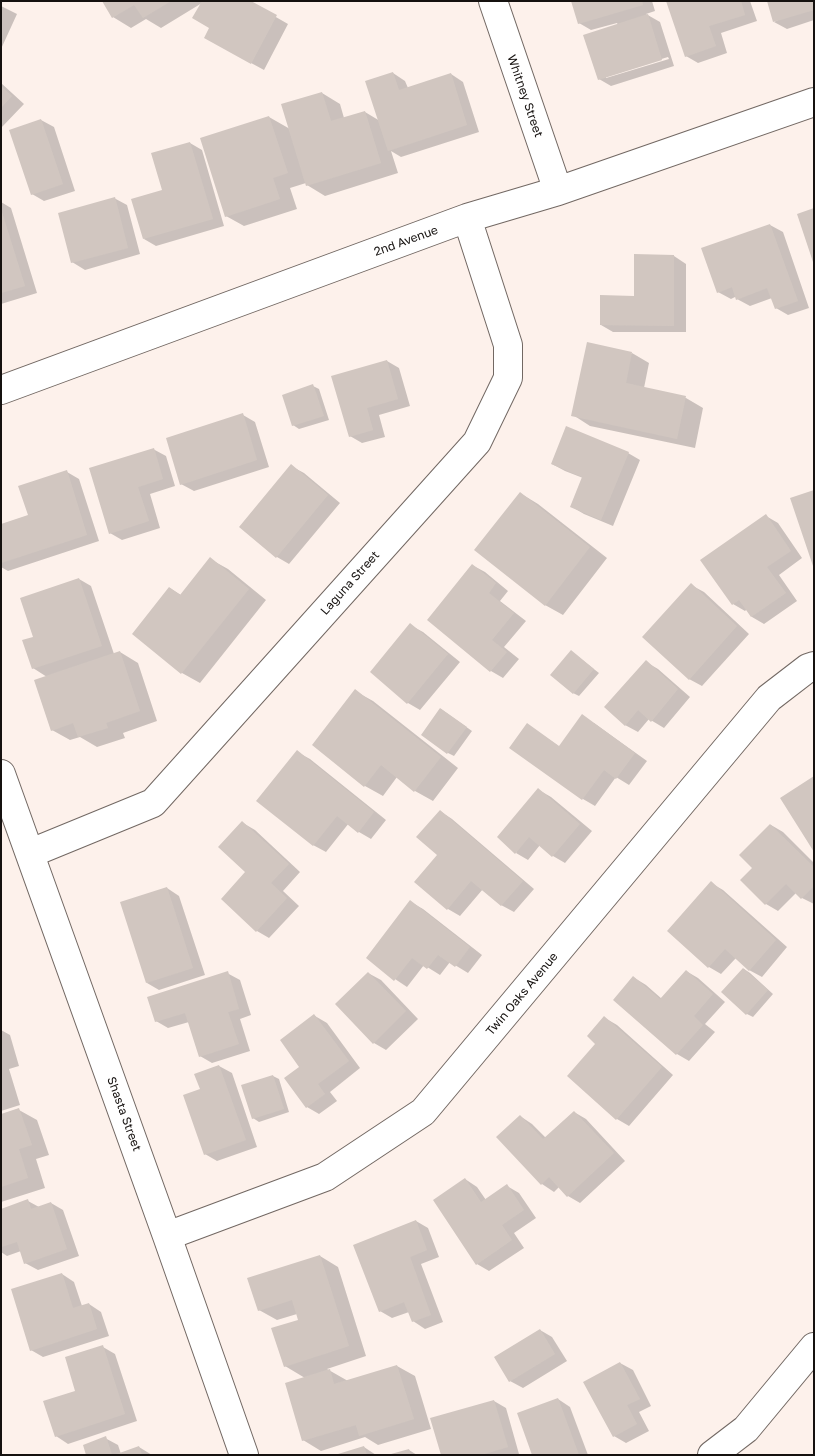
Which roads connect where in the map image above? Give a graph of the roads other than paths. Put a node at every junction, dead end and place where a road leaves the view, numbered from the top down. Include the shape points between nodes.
1 (493, 1) edge
2 (814, 102) edge
3 (558, 191) junction
4 (467, 218) junction
5 (1, 390) edge
6 (814, 666) edge
7 (1, 774) edge
8 (31, 853) junction
9 (167, 1236) junction
10 (814, 1347) edge
11 (244, 1455) edge
12 (712, 1455) edge

1 - 3 street, Whitney Street
2 - 3 street, 2nd Avenue
3 - 4 street, 2nd Avenue
4 - 5 street, 2nd Avenue
4 - 8 street, Laguna Street via 508,345 508,378 477,442 153,803
6 - 9 street, Twin Oaks Avenue via 769,698 423,1112 325,1176
7 - 8 street, Shasta Street
8 - 9 street, Shasta Street
9 - 11 street, Shasta Street
10 - 12 street via 746,1429

